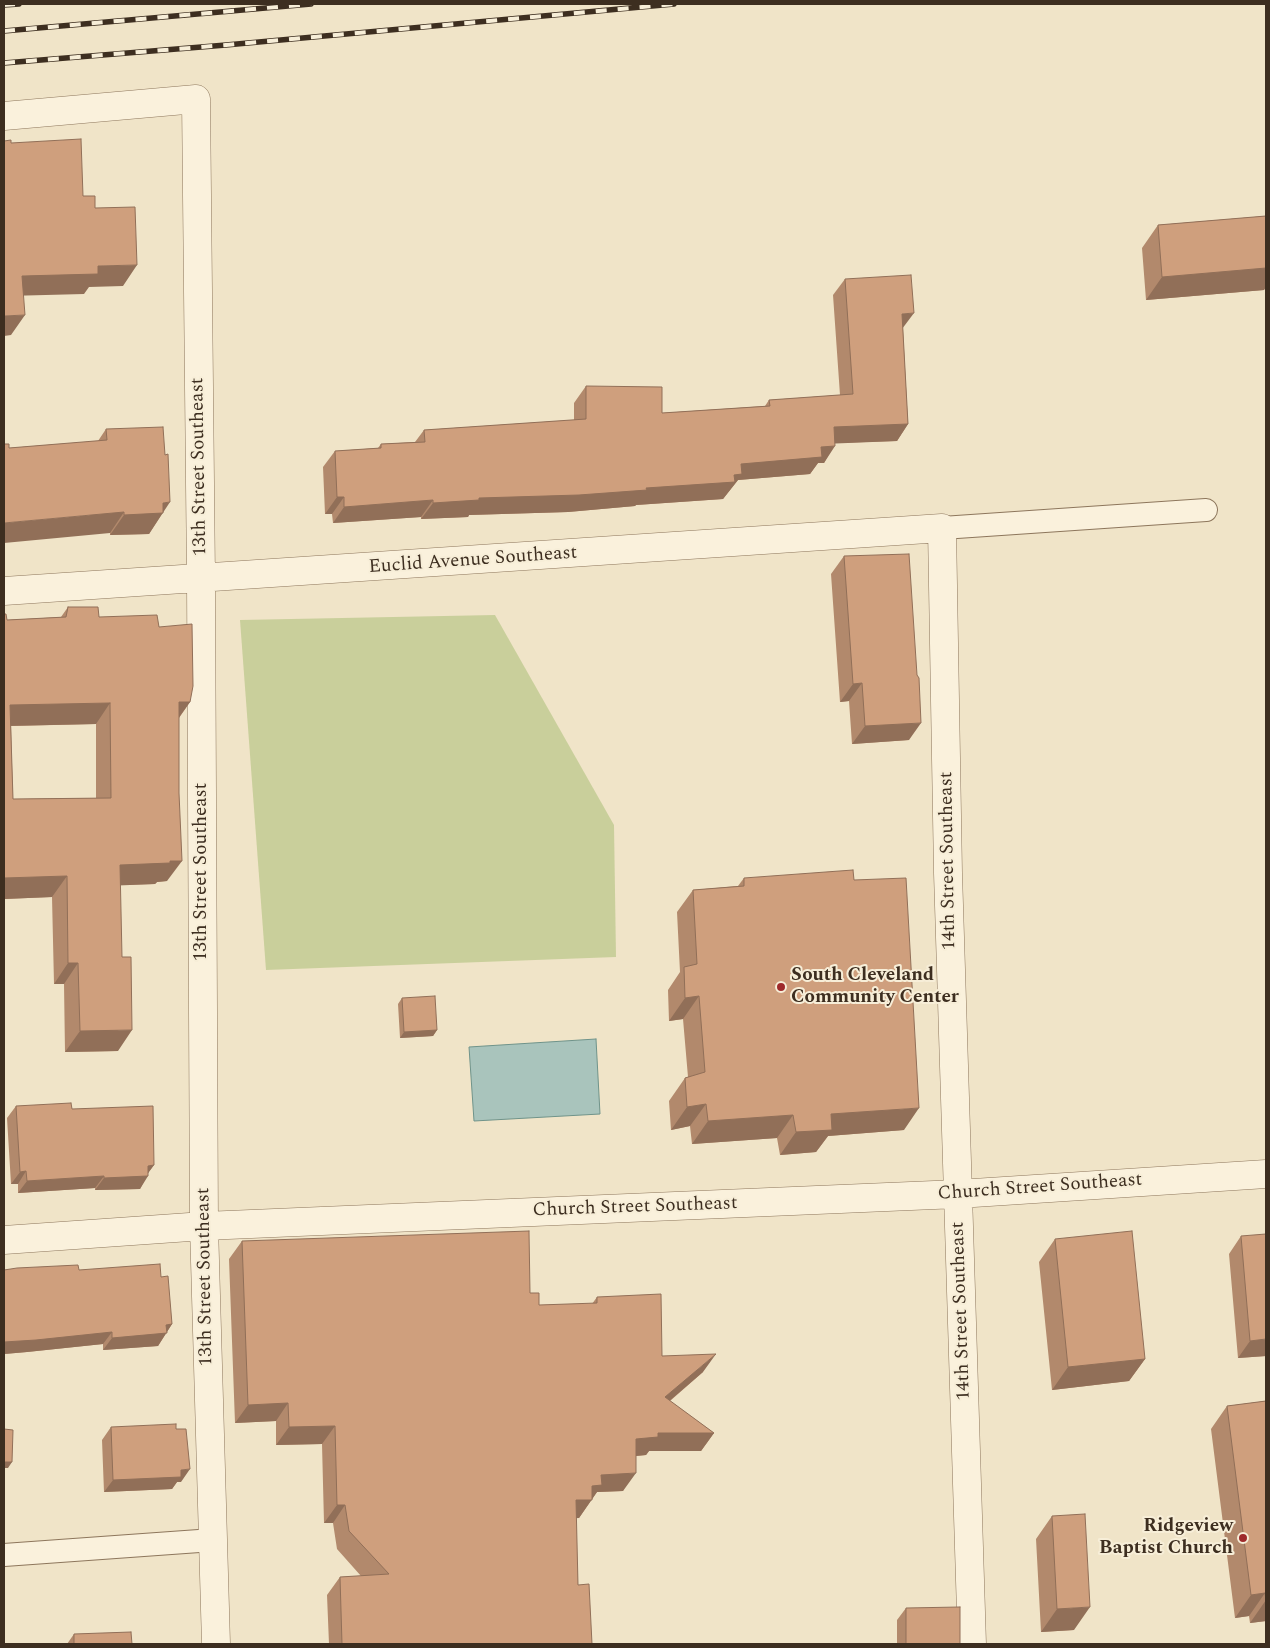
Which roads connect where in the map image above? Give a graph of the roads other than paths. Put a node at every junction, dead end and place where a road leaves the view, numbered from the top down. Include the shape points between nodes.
1 (4, 116) edge
2 (1206, 510) dead end
3 (942, 528) junction
4 (201, 579) junction
5 (4, 591) edge
6 (1266, 1174) edge
7 (958, 1194) junction
8 (204, 1226) junction
9 (4, 1240) edge
10 (213, 1540) junction
11 (4, 1555) edge
12 (216, 1644) edge
13 (972, 1644) edge

1 - 4 street, 13th Street Southeast via 196,99
2 - 3 lane
3 - 4 street, Euclid Avenue Southeast
3 - 7 street, 14th Street Southeast
4 - 5 street, Euclid Avenue Southeast
4 - 8 street, 13th Street Southeast
6 - 7 street, Church Street Southeast
7 - 8 street, Church Street Southeast
7 - 13 street, 14th Street Southeast
8 - 9 street, Church Street Southeast
8 - 10 street, 13th Street Southeast
10 - 11 lane
10 - 12 street, 13th Street Southeast

